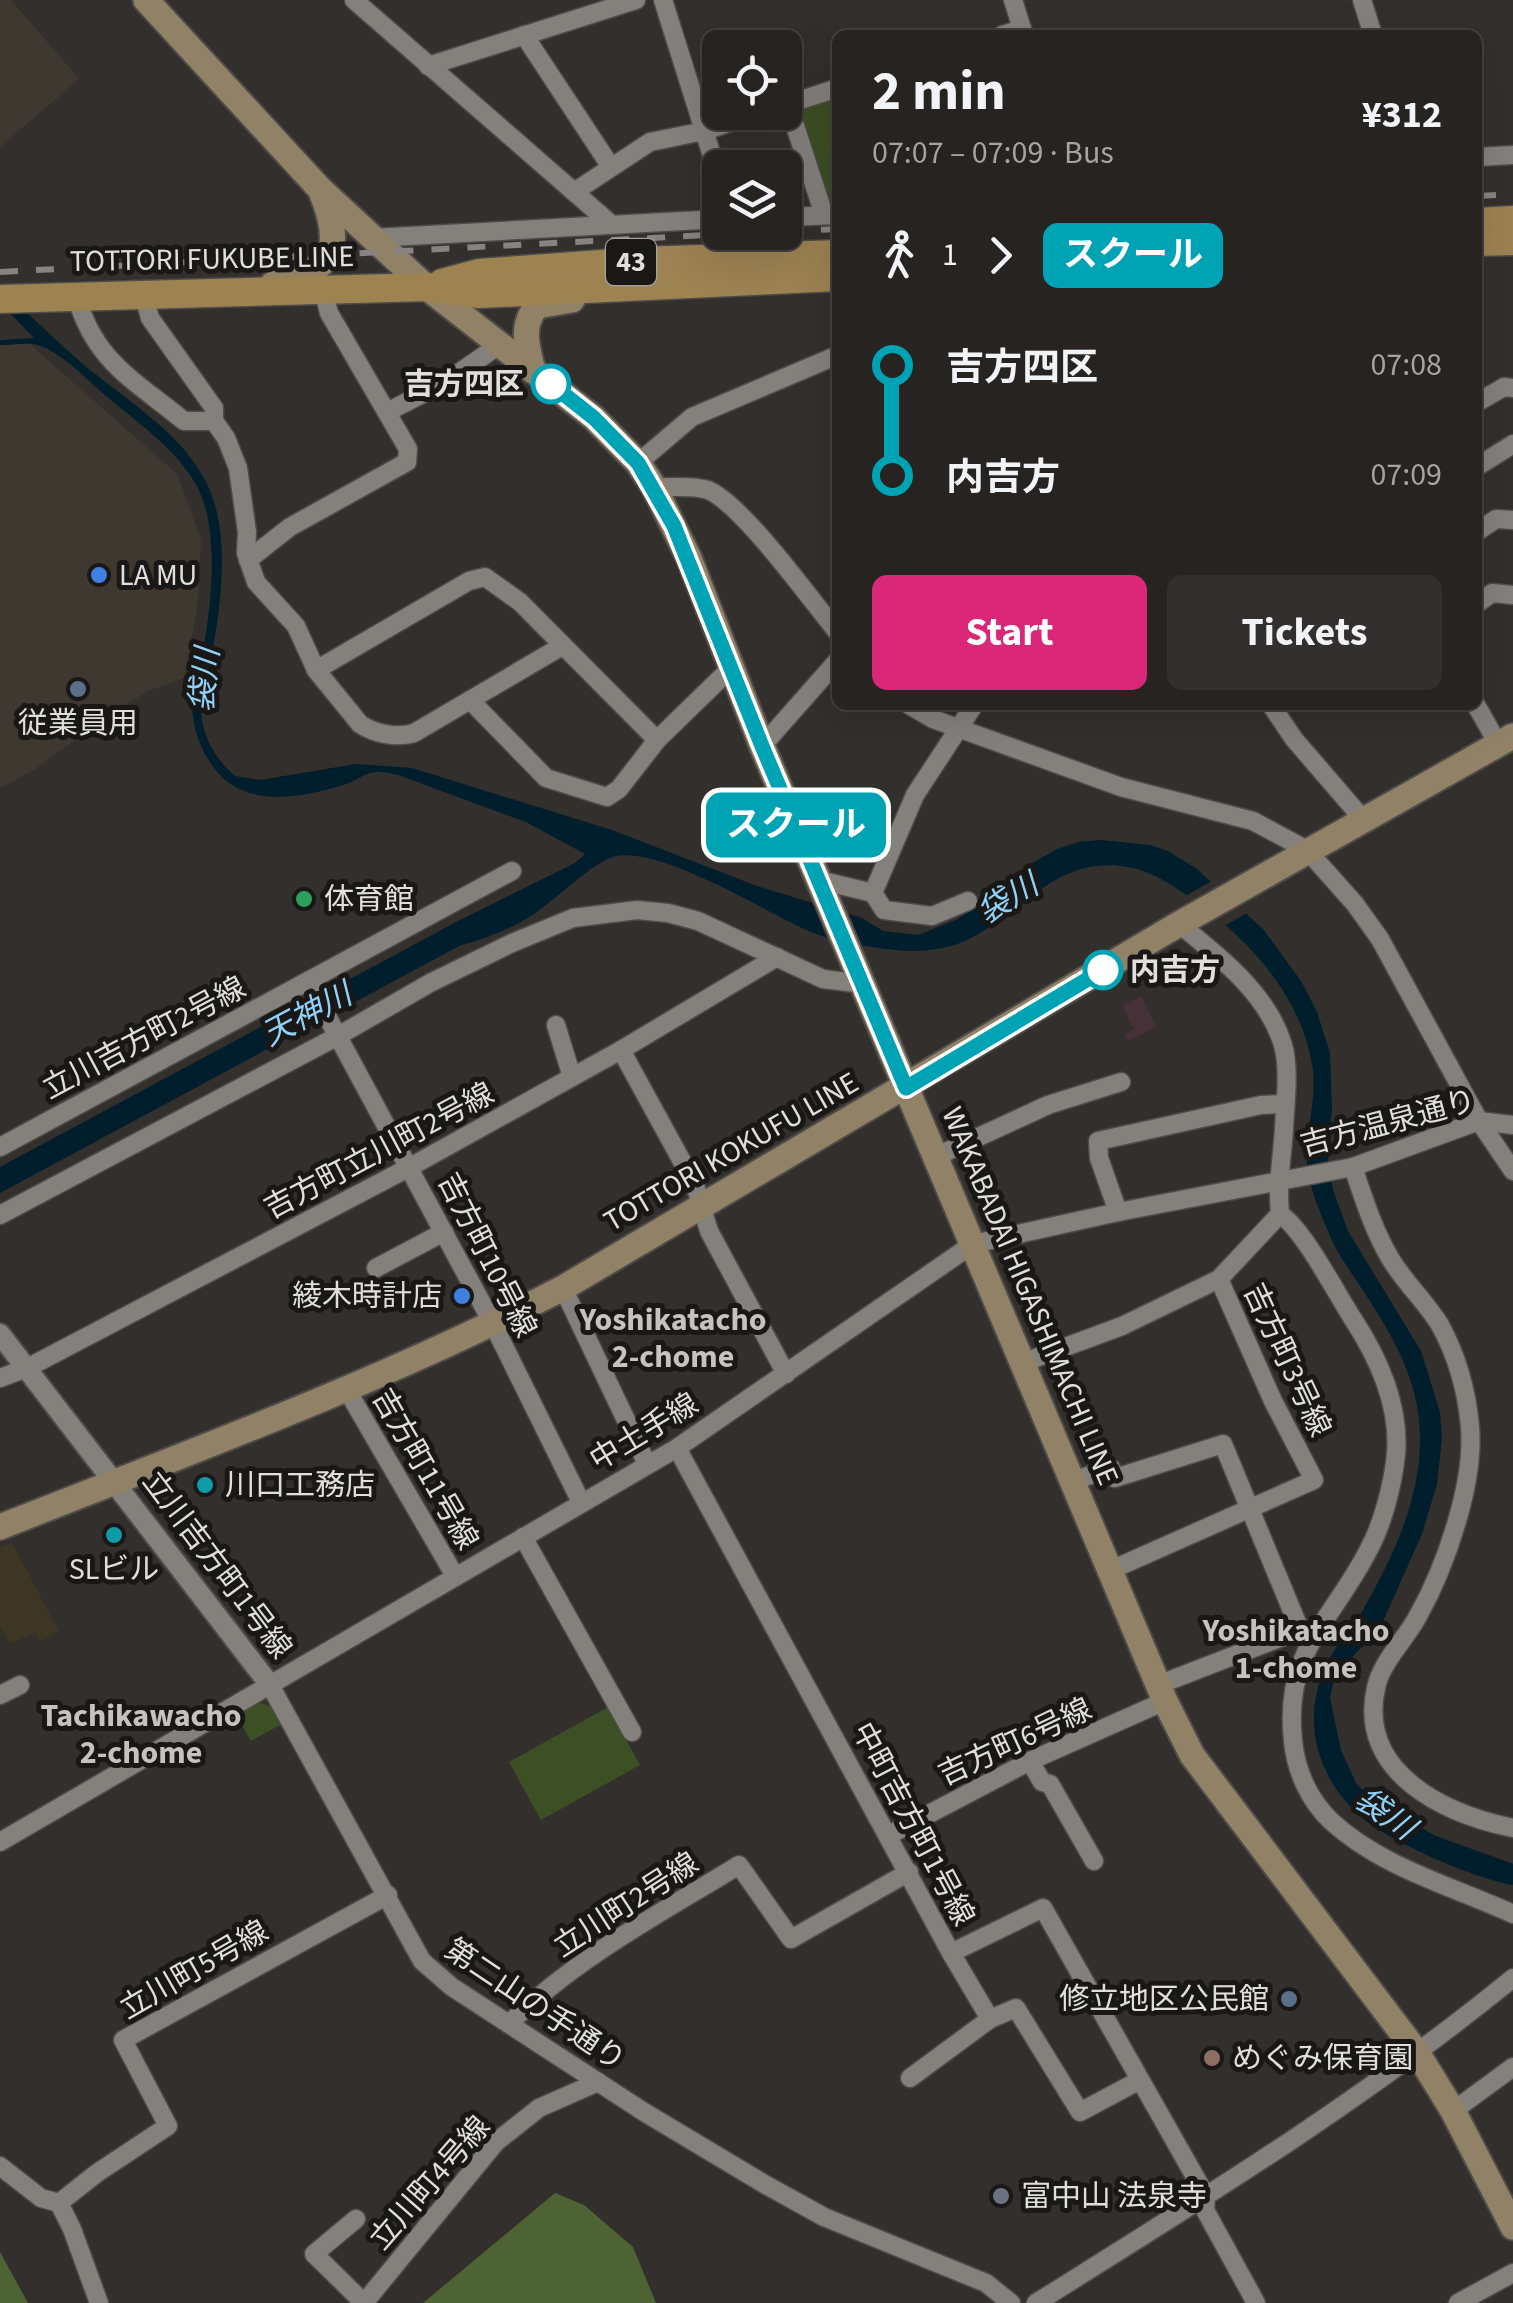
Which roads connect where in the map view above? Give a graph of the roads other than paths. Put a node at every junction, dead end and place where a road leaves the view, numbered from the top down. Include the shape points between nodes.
1 (146, 0) edge
2 (354, 0) edge
3 (636, 0) edge
4 (663, 0) edge
5 (1013, 0) edge
6 (1362, 0) edge
7 (1022, 30) edge
8 (1372, 30) edge
9 (524, 36) junction
10 (428, 66) junction
11 (832, 90) edge
12 (802, 100) edge
13 (707, 130) edge
14 (796, 130) edge
15 (704, 131) junction
16 (710, 150) edge
17 (1513, 155) edge
18 (1482, 157) edge
19 (612, 167) junction
20 (320, 189) junction
21 (574, 192) junction
22 (830, 215) edge
23 (802, 216) edge
24 (702, 220) edge
25 (1513, 220) edge
26 (1482, 222) edge
27 (612, 226) junction
28 (372, 238) junction
29 (1513, 240) edge
30 (1482, 242) edge
31 (702, 249) edge
32 (793, 250) edge
33 (832, 253) edge
34 (832, 277) edge
35 (635, 286) junction
36 (426, 288) junction
37 (323, 290) junction
38 (143, 293) junction
39 (234, 294) junction
40 (64, 295) junction
41 (0, 299) edge
42 (499, 345) junction
43 (832, 358) edge
44 (533, 371) junction
45 (1513, 388) edge
46 (1482, 400) edge
47 (387, 412) junction
48 (214, 421) junction
49 (1513, 444) edge
50 (638, 463) junction
51 (1482, 463) edge
52 (654, 487) junction
53 (1513, 520) edge
54 (1482, 528) edge
55 (248, 560) junction
56 (1513, 595) edge
57 (1482, 600) edge
58 (832, 625) edge
59 (562, 646) junction
60 (832, 667) edge
61 (730, 668) junction
62 (316, 670) junction
63 (470, 700) junction
64 (918, 710) edge
65 (970, 710) edge
66 (1274, 710) edge
67 (1480, 710) edge
68 (958, 727) junction
69 (1505, 739) edge
70 (657, 740) junction
71 (762, 746) junction
72 (1362, 818) junction
73 (1307, 850) junction
74 (512, 871) dead end
75 (822, 886) junction
76 (872, 893) junction
77 (968, 901) dead end
78 (1182, 922) junction
79 (777, 957) junction
80 (861, 978) junction
81 (310, 984) junction
82 (556, 1024) dead end
83 (336, 1032) junction
84 (620, 1050) junction
85 (572, 1076) junction
86 (1121, 1082) dead end
87 (906, 1088) junction
88 (1284, 1104) junction
89 (1479, 1121) junction
90 (1513, 1125) edge
91 (0, 1147) edge
92 (935, 1157) junction
93 (1350, 1167) junction
94 (410, 1168) junction
95 (1513, 1172) edge
96 (1281, 1180) junction
97 (702, 1208) junction
98 (1118, 1212) junction
99 (1280, 1214) junction
100 (0, 1215) edge
101 (444, 1232) junction
102 (973, 1244) junction
103 (376, 1268) dead end
104 (1218, 1279) junction
105 (563, 1288) junction
106 (493, 1324) junction
107 (0, 1334) edge
108 (1022, 1362) junction
109 (27, 1368) junction
110 (786, 1374) junction
111 (0, 1378) edge
112 (347, 1390) junction
113 (676, 1448) junction
114 (648, 1464) junction
115 (116, 1481) junction
116 (1073, 1482) junction
117 (581, 1502) junction
118 (1250, 1508) junction
119 (0, 1527) edge
120 (523, 1536) junction
121 (1111, 1570) junction
122 (455, 1576) junction
123 (1304, 1638) junction
124 (270, 1684) junction
125 (20, 1685) dead end
126 (1162, 1693) junction
127 (0, 1694) edge
128 (632, 1732) dead end
129 (1030, 1761) junction
130 (1513, 1828) edge
131 (889, 1835) junction
132 (0, 1842) edge
133 (1094, 1861) dead end
134 (908, 1872) junction
135 (388, 1895) junction
136 (1513, 1914) edge
137 (952, 1953) junction
138 (1513, 1978) edge
139 (990, 2019) junction
140 (509, 2024) junction
141 (1418, 2054) junction
142 (1513, 2067) edge
143 (910, 2078) dead end
144 (1140, 2080) junction
145 (598, 2082) junction
146 (1453, 2111) junction
147 (0, 2166) edge
148 (1206, 2196) junction
149 (59, 2203) junction
150 (356, 2219) dead end
151 (1511, 2219) edge
152 (1513, 2272) edge
153 (99, 2303) edge
154 (364, 2303) edge
155 (1011, 2303) edge
156 (1036, 2303) edge
157 (1256, 2303) edge
158 (1458, 2303) edge

1 - 20 main road, WAKABADAI HIGASHIMACHI LINE
2 - 10 street
3 - 9 street
4 - 15 street
5 - 7 street
6 - 8 street
9 - 10 street
9 - 19 street
10 - 21 street
11 - 12 street
13 - 15 street
14 - 22 street
15 - 16 street
15 - 19 street via 650,142
17 - 18 street
19 - 21 street
20 - 28 main road, WAKABADAI HIGASHIMACHI LINE
20 - 39 main road via 332,218 323,266 306,277
21 - 27 street
22 - 23 street
24 - 27 street
25 - 26 main road
27 - 28 street
28 - 36 main road, WAKABADAI HIGASHIMACHI LINE
29 - 30 main road
31 - 36 main road, TOTTORI FUKUBE LINE / 43 via 479,273
32 - 33 main road, TOTTORI FUKUBE LINE / 43
34 - 35 main road, TOTTORI FUKUBE LINE / 43
35 - 36 main road, TOTTORI FUKUBE LINE / 43 via 479,294
35 - 44 main road via 537,306 526,323
36 - 37 main road, TOTTORI FUKUBE LINE / 43
36 - 42 main road, WAKABADAI HIGASHIMACHI LINE
37 - 39 main road, TOTTORI FUKUBE LINE / 43
37 - 47 street
38 - 39 main road, TOTTORI FUKUBE LINE / 43
38 - 40 main road, TOTTORI FUKUBE LINE / 43
38 - 48 street via 150,318 214,408
40 - 41 main road, TOTTORI FUKUBE LINE / 43
40 - 48 street via 106,357 184,421
42 - 44 main road, WAKABADAI HIGASHIMACHI LINE
42 - 47 street
43 - 50 street via 692,417
44 - 50 main road, WAKABADAI HIGASHIMACHI LINE
45 - 46 street
47 - 55 street via 408,449 406,462 290,527
48 - 55 street via 238,468
49 - 51 street
50 - 52 main road, WAKABADAI HIGASHIMACHI LINE
52 - 58 street via 708,490 777,556
52 - 61 main road, WAKABADAI HIGASHIMACHI LINE
53 - 54 street via 1496,519
55 - 62 street via 256,582 296,626
56 - 57 street
59 - 62 street via 485,577
59 - 63 street
59 - 70 street
60 - 71 street
61 - 70 street
61 - 71 main road, WAKABADAI HIGASHIMACHI LINE
62 - 63 street via 360,724 388,734 414,733
63 - 70 street via 546,778 593,795 613,796
64 - 68 street
65 - 68 street
66 - 72 street
67 - 69 street
68 - 73 street via 1120,786 1252,820
68 - 76 street via 915,795
69 - 72 main road, TOTTORI KOKUFU LINE
71 - 75 main road, WAKABADAI HIGASHIMACHI LINE
72 - 73 main road, TOTTORI KOKUFU LINE
73 - 78 main road, TOTTORI KOKUFU LINE
73 - 89 street via 1388,953
74 - 81 street, 立川吉方町2号線
75 - 76 street
75 - 80 main road, WAKABADAI HIGASHIMACHI LINE
76 - 77 street via 884,910 932,916
78 - 87 main road, TOTTORI KOKUFU LINE
78 - 88 street via 1268,1011 1284,1048
79 - 80 street via 824,980
79 - 83 street via 668,913 574,918
79 - 84 street, 吉方町立川町2号線
80 - 87 main road, WAKABADAI HIGASHIMACHI LINE
81 - 83 street, 吉方町10号線
81 - 91 street, 立川吉方町2号線
82 - 85 street
83 - 94 street, 吉方町10号線
83 - 100 street
84 - 85 street, 吉方町立川町2号線
84 - 97 street
85 - 94 street, 吉方町立川町2号線
86 - 92 street via 1048,1105
87 - 92 main road, WAKABADAI HIGASHIMACHI LINE
87 - 97 main road, TOTTORI KOKUFU LINE
88 - 96 street
88 - 98 street via 1098,1141
89 - 90 street, 吉方温泉通り
89 - 93 street, 吉方温泉通り
89 - 95 street
92 - 102 main road, WAKABADAI HIGASHIMACHI LINE
93 - 96 street, 吉方温泉通り
93 - 130 street via 1388,1254 1440,1325 1463,1381 1470,1430 1467,1471 1442,1564 1376,1685 1377,1732 1399,1776 1423,1794
94 - 101 street, 吉方町10号線
94 - 109 street, 吉方町立川町2号線
96 - 98 street, 中土手線
96 - 99 street
97 - 105 main road, TOTTORI KOKUFU LINE
97 - 110 street
98 - 102 street, 中土手線
99 - 104 street
99 - 123 street via 1377,1359 1396,1436 1389,1490 1371,1547
101 - 103 street
101 - 106 street, 吉方町10号線
102 - 108 main road, WAKABADAI HIGASHIMACHI LINE
102 - 110 street, 中土手線
104 - 108 street via 1122,1326
104 - 118 street, 吉方町3号線 via 1314,1480
105 - 106 main road, TOTTORI KOKUFU LINE
105 - 114 street
106 - 112 main road, TOTTORI KOKUFU LINE
106 - 117 street, 吉方町10号線
107 - 109 street, 立川吉方町1号線
108 - 116 main road, WAKABADAI HIGASHIMACHI LINE
109 - 111 street, 吉方町立川町2号線
109 - 115 street, 立川吉方町1号線
110 - 113 street, 中土手線
112 - 115 main road, TOTTORI KOKUFU LINE
112 - 122 street, 吉方町11号線
113 - 114 street, 中土手線
113 - 131 street, 中町吉方町1号線
114 - 117 street, 中土手線
115 - 119 main road, TOTTORI KOKUFU LINE
115 - 124 street, 立川吉方町1号線
116 - 118 street via 1112,1468 1115,1478 1223,1444
116 - 121 main road, WAKABADAI HIGASHIMACHI LINE
117 - 120 street, 中土手線
118 - 121 street, 吉方町3号線
118 - 123 street
120 - 122 street, 中土手線
120 - 128 street
121 - 126 main road, WAKABADAI HIGASHIMACHI LINE
122 - 124 street, 中土手線
123 - 126 street, 吉方町6号線
123 - 136 street via 1290,1696 1291,1726 1295,1763 1319,1806 1378,1854
124 - 132 street
124 - 135 street, 第二山の手通り
125 - 127 street
126 - 129 street, 吉方町6号線
126 - 141 main road, WAKABADAI HIGASHIMACHI LINE via 1192,1756
129 - 131 street, 吉方町6号線
129 - 133 street
131 - 134 street, 中町吉方町1号線
134 - 137 street, 中町吉方町1号線
134 - 140 street, 立川町2号線 via 792,1939 739,1864 624,1935
135 - 140 street, 第二山の手通り via 422,1961
135 - 149 street, 立川町5号線 via 123,2040 168,2126
137 - 139 street
137 - 144 street, 中町吉方町1号線 via 1043,1908
138 - 141 street
139 - 143 street
139 - 144 street via 1016,2008 1080,2112
140 - 145 street, 第二山の手通り
141 - 146 main road, WAKABADAI HIGASHIMACHI LINE
141 - 148 street
142 - 146 street
144 - 148 street, 中町吉方町1号線
145 - 154 street, 立川町4号線 via 539,2108 496,2142
145 - 155 street, 第二山の手通り via 824,2217 976,2278
146 - 151 main road, WAKABADAI HIGASHIMACHI LINE
147 - 149 street via 41,2198
148 - 156 street
148 - 157 street, 中町吉方町1号線 via 1205,2210
149 - 153 street
150 - 154 street via 314,2254
152 - 158 street

